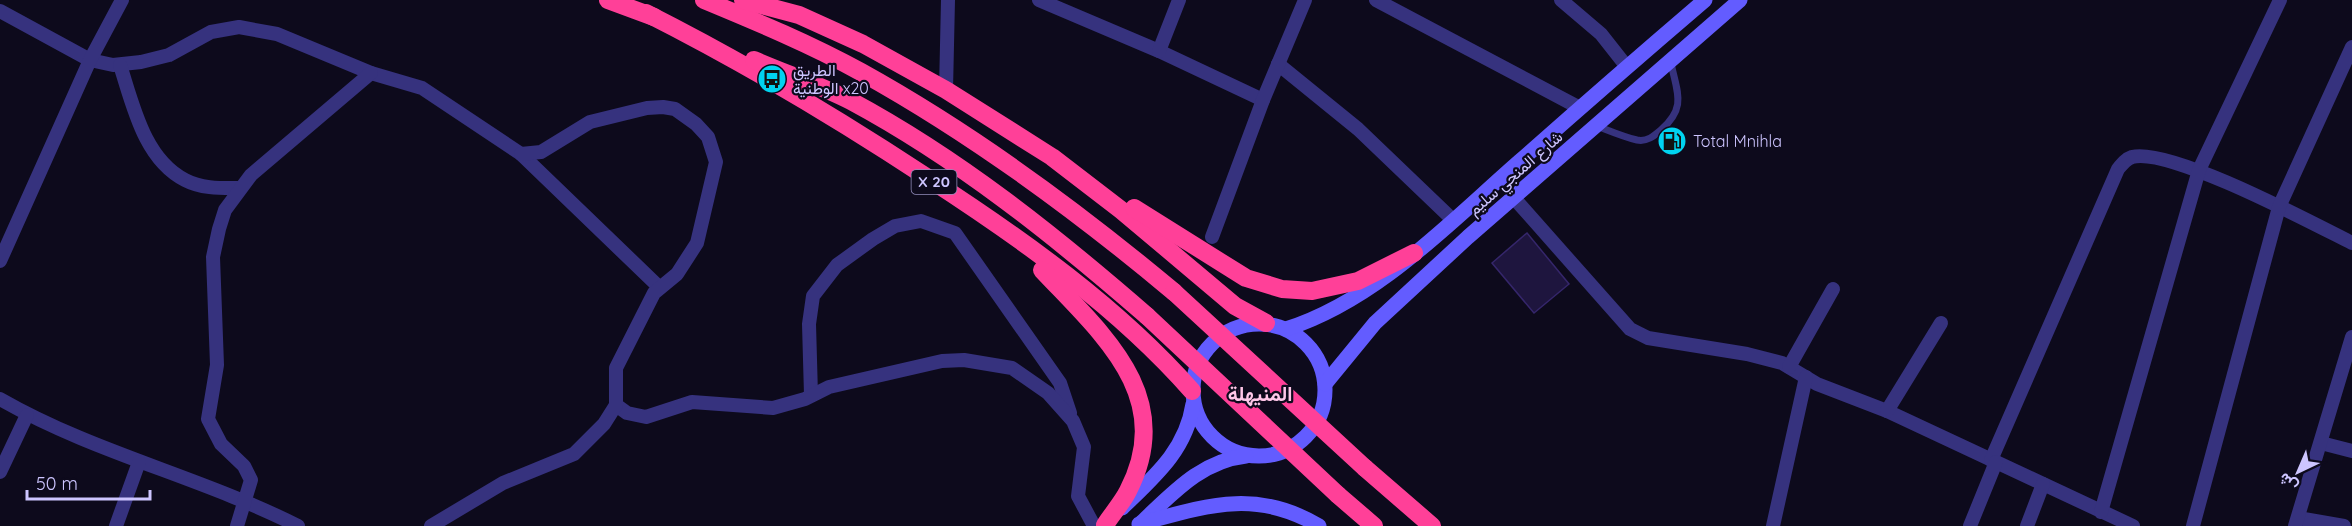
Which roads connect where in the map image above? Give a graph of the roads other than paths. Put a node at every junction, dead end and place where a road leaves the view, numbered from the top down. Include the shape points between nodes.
1 (122, 0) edge
2 (608, 0) edge
3 (704, 0) edge
4 (743, 0) edge
5 (948, 0) edge
6 (1039, 0) edge
7 (1179, 0) edge
8 (1305, 0) edge
9 (1376, 0) edge
10 (1705, 0) edge
11 (1740, 0) edge
12 (2280, 0) edge
13 (1563, 1) edge
14 (0, 11) edge
15 (646, 13) junction
16 (2352, 47) edge
17 (1160, 51) junction
18 (90, 60) junction
19 (1670, 63) junction
20 (120, 64) junction
21 (1278, 64) junction
22 (1627, 67) junction
23 (372, 73) junction
24 (946, 90) junction
25 (1263, 100) junction
26 (1580, 108) junction
27 (1597, 126) junction
28 (521, 154) junction
29 (1052, 157) junction
30 (2199, 170) junction
31 (240, 188) junction
32 (1514, 198) junction
33 (2279, 207) junction
34 (975, 208) junction
35 (1453, 220) junction
36 (1212, 237) dead end
37 (2352, 243) edge
38 (1414, 253) junction
39 (0, 261) edge
40 (659, 287) junction
41 (1833, 289) dead end
42 (1941, 323) dead end
43 (1266, 324) junction
44 (1286, 329) junction
45 (2351, 342) edge
46 (1789, 367) junction
47 (1806, 377) junction
48 (1325, 384) junction
49 (811, 395) junction
50 (1193, 398) junction
51 (0, 399) edge
52 (616, 405) junction
53 (1887, 411) junction
54 (27, 415) junction
55 (1073, 421) junction
56 (2321, 443) junction
57 (2352, 451) edge
58 (1251, 456) junction
59 (1993, 461) junction
60 (139, 462) junction
61 (0, 472) edge
62 (2043, 484) junction
63 (246, 501) junction
64 (2106, 518) edge
65 (2297, 522) edge
66 (1138, 525) edge
67 (116, 526) edge
68 (237, 526) edge
69 (298, 526) edge
70 (431, 526) edge
71 (1101, 526) edge
72 (1319, 526) edge
73 (1374, 526) edge
74 (1432, 526) edge
75 (1773, 526) edge
76 (1970, 526) edge
77 (2027, 526) edge
78 (2133, 526) edge
79 (2193, 526) edge
80 (2344, 526) edge

1 - 18 street
2 - 15 highway, X 20
3 - 74 highway, bridge via 861,72 932,115 1097,227
4 - 24 highway via 799,15 863,44
5 - 24 street
6 - 17 street
7 - 17 street
8 - 21 street
9 - 26 street
10 - 22 main road, شارع المنجي سليم
11 - 19 main road, شارع المنجي سليم
12 - 30 street
13 - 22 street via 1601,34
14 - 18 street
15 - 34 highway, X 20 via 725,53
15 - 73 highway, X 20, bridge via 850,101 1009,203 1147,316
16 - 33 street
17 - 25 street
18 - 20 street
18 - 39 street
19 - 27 main road, شارع المنجي سليم
19 - 27 lane via 1678,111 1656,134 1639,141
20 - 23 street via 169,55 211,32 238,27 277,34
20 - 31 street via 152,149 170,170 186,181 206,187
21 - 25 street
21 - 35 street via 1358,129
22 - 26 main road, شارع المنجي سليم
23 - 28 street via 422,88
23 - 31 street
24 - 29 highway
25 - 36 street
26 - 35 main road, شارع المنجي سليم
27 - 32 main road, شارع المنجي سليم
28 - 40 street
28 - 40 street via 541,152 590,122 647,108 675,109 696,124 708,137 716,162 697,243 677,274
29 - 38 highway via 1245,278 1282,289 1312,291 1358,281
29 - 43 highway via 1235,306
30 - 33 street
30 - 59 street via 2141,157 2132,157 2122,164
30 - 64 street
31 - 63 street via 225,210 213,258 217,364 208,419 221,444 249,473
32 - 46 street via 1630,329 1648,338 1764,357
32 - 48 main road, شارع المنجي سليم via 1375,323
33 - 37 street
33 - 79 street
34 - 50 highway, X 20 via 1090,296 1168,364
34 - 71 highway via 1085,316 1116,351 1133,379 1145,430 1143,452 1128,493
35 - 38 main road, شارع المنجي سليم
38 - 44 main road, شارع المنجي سليم via 1352,301 1318,319
40 - 52 street via 616,368
41 - 46 street
42 - 53 street
43 - 44 main road
43 - 50 main road via 1238,327 1213,341 1201,355 1194,373
44 - 48 main road via 1313,351
45 - 56 street
46 - 47 street
47 - 53 street
47 - 75 street
48 - 58 main road via 1319,419 1305,437 1287,450
49 - 52 street via 772,408 692,402 646,417 627,413
49 - 55 street via 829,387 942,361 964,360 1012,369 1048,393
49 - 55 street via 809,324 813,296 837,265 873,239 895,226 921,221 954,233 1060,383
50 - 58 main road via 1201,423 1214,439
50 - 71 main road via 1190,422 1174,455
51 - 54 street
52 - 70 street via 589,442 574,454 502,483
53 - 59 street
54 - 60 street
54 - 61 street
55 - 71 street via 1084,447 1078,496
56 - 57 street
56 - 65 street
58 - 66 main road via 1232,458 1195,475
59 - 62 street
59 - 76 street
60 - 63 street
60 - 67 street
62 - 64 street
62 - 77 street
63 - 68 street
63 - 69 street
64 - 78 street
65 - 80 street
66 - 72 main road via 1231,502 1280,508

